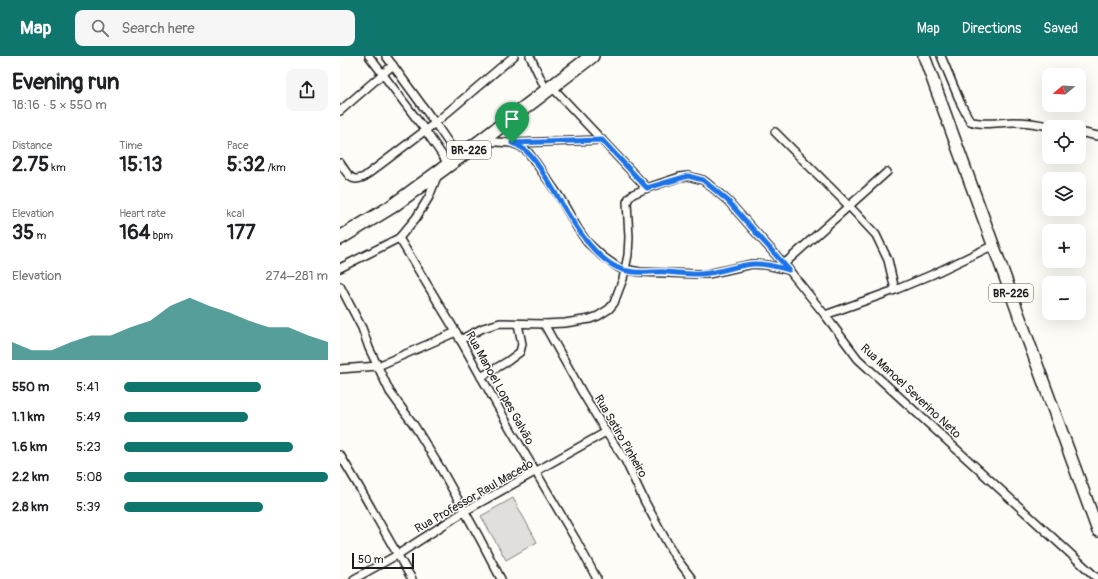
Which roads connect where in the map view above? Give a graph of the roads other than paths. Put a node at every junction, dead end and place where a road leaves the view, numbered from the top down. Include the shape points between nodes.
1 (369, 56) edge
2 (386, 56) edge
3 (514, 56) edge
4 (530, 56) edge
5 (592, 56) edge
6 (924, 56) edge
7 (941, 56) edge
8 (393, 65) junction
9 (382, 73) junction
10 (549, 89) junction
11 (340, 111) edge
12 (435, 123) junction
13 (1042, 124) edge
14 (425, 130) junction
15 (775, 132) dead end
16 (1086, 133) edge
17 (1098, 136) edge
18 (602, 140) junction
19 (481, 141) junction
20 (512, 143) junction
21 (340, 163) edge
22 (449, 165) junction
23 (887, 172) dead end
24 (647, 188) junction
25 (849, 206) junction
26 (340, 238) edge
27 (399, 238) junction
28 (994, 245) junction
29 (787, 267) junction
30 (340, 268) edge
31 (625, 269) junction
32 (340, 286) edge
33 (895, 290) junction
34 (825, 315) junction
35 (518, 324) junction
36 (544, 324) junction
37 (456, 332) junction
38 (460, 340) junction
39 (378, 366) junction
40 (340, 369) edge
41 (481, 377) junction
42 (606, 432) junction
43 (340, 454) edge
44 (536, 472) junction
45 (465, 511) junction
46 (1098, 531) edge
47 (397, 555) junction
48 (354, 579) edge
49 (412, 579) edge
50 (501, 579) edge
51 (597, 579) edge
52 (692, 579) edge
53 (1098, 579) edge

1 - 9 street
2 - 8 street
3 - 12 street
4 - 10 street
5 - 10 highway, BR-226
6 - 28 main road, BR-226
7 - 13 street via 970,121
8 - 9 street
8 - 12 street
9 - 11 street
9 - 14 street
10 - 18 street
10 - 19 highway, BR-226
12 - 14 street
12 - 22 street
14 - 21 street via 358,180 350,178
14 - 22 street
15 - 25 street
16 - 17 street
18 - 20 street
18 - 24 street
19 - 20 street
19 - 22 highway, BR-226
20 - 31 street via 528,152 587,242 619,268
22 - 26 highway, BR-226 via 392,207
22 - 27 street via 420,213
23 - 25 street
24 - 29 street, Rua Manoel Severino Neto via 688,176 703,180 728,201
24 - 31 street, Rua Manoel Severino Neto via 629,198 629,237
25 - 29 street
25 - 33 street via 881,244 888,260
27 - 30 street
27 - 37 street, Rua Manoel Lopes Galvão
28 - 33 street
28 - 46 main road, BR-226
29 - 31 street via 744,265 708,274 640,272
29 - 34 street, Rua Manoel Severino Neto
31 - 36 street, Rua Manoel Severino Neto via 614,303 605,312 590,319
32 - 39 street
33 - 34 street
34 - 53 street, Rua Manoel Severino Neto via 858,359
35 - 36 street, Rua Manoel Severino Neto
35 - 38 street, Rua Manoel Severino Neto via 506,322 491,325
35 - 41 street via 522,344 520,352
36 - 42 street, Rua Satiro Pinheiro
37 - 38 street, Rua Manoel Lopes Galvão
37 - 39 street
38 - 41 street, Rua Manoel Lopes Galvão
39 - 40 street
39 - 45 street via 390,392 414,425
41 - 44 street, Rua Manoel Lopes Galvão
42 - 44 street, Rua Professor Raul Macedo
42 - 52 street, Rua Satiro Pinheiro via 625,460 674,555
43 - 47 street
44 - 45 street, Rua Professor Raul Macedo
44 - 51 street, Rua Manoel Lopes Galvão
45 - 47 street, Rua Professor Raul Macedo
45 - 50 street
47 - 48 street, Rua Professor Raul Macedo
47 - 49 street

